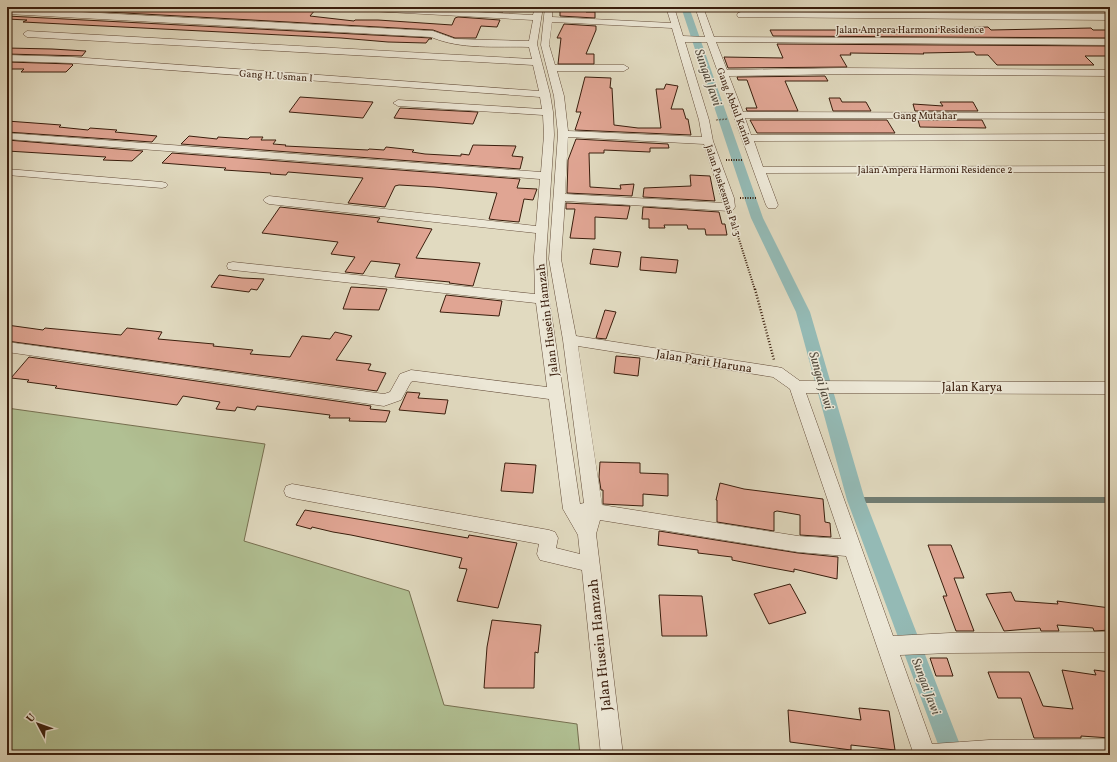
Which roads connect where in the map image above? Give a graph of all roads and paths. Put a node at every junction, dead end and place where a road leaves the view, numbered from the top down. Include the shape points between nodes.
1 (334, 7) edge
2 (670, 7) edge
3 (699, 7) edge
4 (7, 9) edge
5 (543, 13) edge
6 (741, 15) dead end
7 (1110, 17) edge
8 (676, 26) junction
9 (27, 34) dead end
10 (683, 39) junction
11 (708, 39) junction
12 (1110, 42) edge
13 (533, 44) junction
14 (7, 58) edge
15 (537, 62) junction
16 (551, 68) junction
17 (624, 68) dead end
18 (723, 73) junction
19 (1110, 73) edge
20 (545, 94) junction
21 (398, 103) dead end
22 (548, 112) junction
23 (740, 115) junction
24 (1110, 116) edge
25 (729, 119) dead end
26 (714, 120) dead end
27 (563, 134) junction
28 (7, 136) edge
29 (1110, 137) edge
30 (748, 138) junction
31 (708, 140) junction
32 (727, 160) dead end
33 (744, 160) dead end
34 (1110, 169) edge
35 (759, 170) junction
36 (7, 172) edge
37 (547, 176) junction
38 (162, 185) dead end
39 (559, 197) junction
40 (739, 198) dead end
41 (761, 198) dead end
42 (269, 200) dead end
43 (772, 205) dead end
44 (729, 206) junction
45 (542, 230) junction
46 (233, 266) dead end
47 (542, 299) junction
48 (570, 340) junction
49 (7, 347) edge
50 (777, 372) junction
51 (799, 387) junction
52 (1110, 388) edge
53 (556, 394) junction
54 (292, 491) dead end
55 (572, 509) junction
56 (594, 510) junction
57 (587, 534) junction
58 (853, 548) junction
59 (590, 564) junction
60 (1110, 642) edge
61 (892, 645) junction
62 (1110, 750) edge
63 (612, 755) edge
64 (942, 755) edge

1 - 5 street
2 - 8 street, Jalan Puskesmas Pal 3
3 - 11 street, Gang Abdul Karim
4 - 13 street via 433,34 455,42
5 - 8 street
5 - 13 street, Jalan Husein Hamzah
5 - 16 street, Jalan Husein Hamzah via 545,45
6 - 7 street
8 - 10 street, Jalan Puskesmas Pal 3
9 - 15 street
10 - 11 street, Jalan Ampera Harmoni Residence
10 - 31 street, Jalan Puskesmas Pal 3
11 - 12 street, Jalan Ampera Harmoni Residence
11 - 18 street, Gang Abdul Karim
13 - 15 street, Jalan Husein Hamzah
14 - 20 street, Gang H. Usman I via 72,60
15 - 20 street, Jalan Husein Hamzah
16 - 17 street
16 - 27 street, Jalan Husein Hamzah via 559,96
18 - 19 street
18 - 23 street, Gang Abdul Karim
20 - 22 street, Jalan Husein Hamzah
21 - 22 street
22 - 37 street, Jalan Husein Hamzah
23 - 24 street, Gang Mutahar
23 - 30 street, Gang Abdul Karim
25 - 26 path
27 - 31 street
27 - 39 street, Jalan Husein Hamzah
28 - 37 street
29 - 30 street
30 - 35 street, Gang Abdul Karim
31 - 44 street, Jalan Puskesmas Pal 3
32 - 33 path
34 - 35 street, Jalan Ampera Harmoni Residence 2
35 - 43 street, Gang Abdul Karim
36 - 38 street
37 - 45 street, Jalan Husein Hamzah
39 - 44 street
39 - 48 street, Jalan Husein Hamzah via 555,259
40 - 41 path
42 - 45 street
44 - 50 path, Jalan Puskesmas Pal 3 via 747,261
45 - 47 street, Jalan Husein Hamzah
46 - 47 street
47 - 53 street, Jalan Husein Hamzah
48 - 50 street, Jalan Parit Haruna
48 - 56 street, Jalan Husein Hamzah
49 - 53 street via 384,400 396,396 405,378 411,375
50 - 51 street, Jalan Parit Haruna
51 - 52 street, Jalan Karya
51 - 58 street
53 - 55 street, Jalan Husein Hamzah
54 - 59 street via 549,538 546,554
55 - 56 street
55 - 57 street, Jalan Husein Hamzah
56 - 57 street, Jalan Husein Hamzah
56 - 58 street via 750,537
57 - 59 street, Jalan Husein Hamzah
58 - 61 street
59 - 63 street, Jalan Husein Hamzah
60 - 61 street
61 - 64 street via 925,755
62 - 64 street via 989,751

